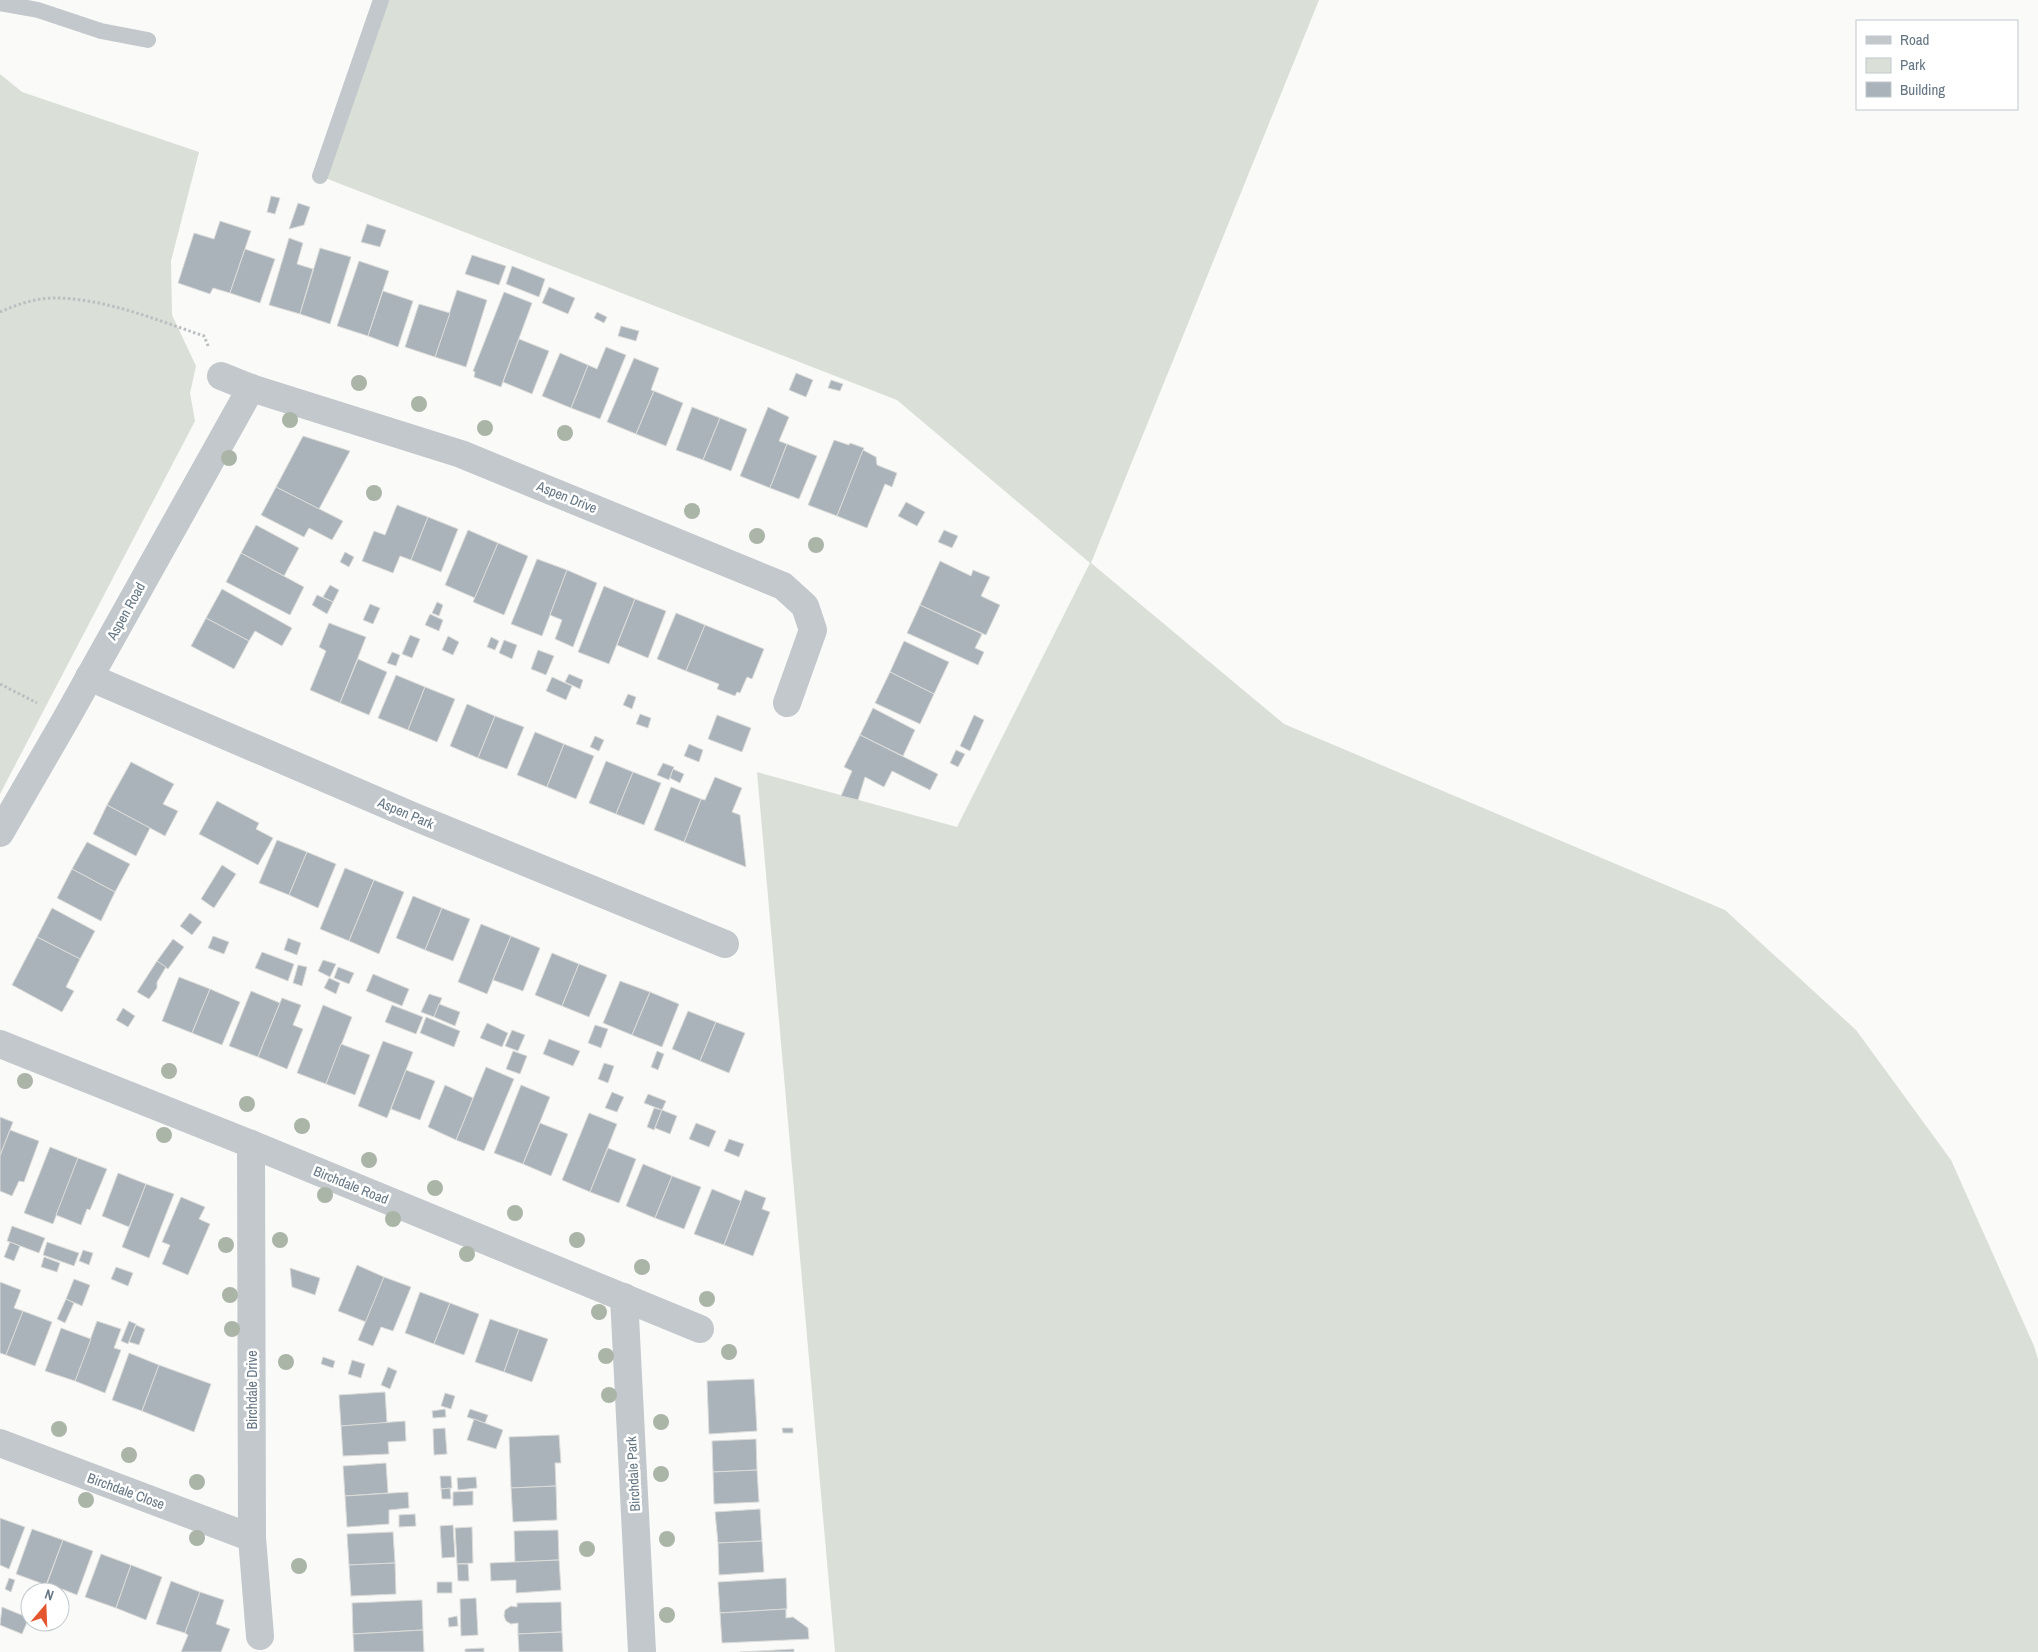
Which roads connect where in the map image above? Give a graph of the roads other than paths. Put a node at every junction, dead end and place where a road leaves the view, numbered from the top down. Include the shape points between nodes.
1 (381, 0) edge
2 (0, 2) edge
3 (148, 40) dead end
4 (320, 176) dead end
5 (221, 376) road end
6 (251, 388) junction
7 (89, 677) junction
8 (787, 703) dead end
9 (0, 833) edge
10 (725, 944) dead end
11 (0, 1044) edge
12 (251, 1144) junction
13 (624, 1297) junction
14 (700, 1329) dead end
15 (0, 1443) edge
16 (252, 1538) junction
17 (260, 1636) dead end
18 (642, 1652) edge

1 - 4 lane
2 - 3 lane via 38,10 101,31
5 - 6 street, Aspen Drive
6 - 7 street, Aspen Road
6 - 8 street, Aspen Drive via 461,454 783,586 805,606 813,630
7 - 9 street, Aspen Road
7 - 10 street, Aspen Park via 415,817
11 - 12 street, Birchdale Road
12 - 13 street, Birchdale Road
12 - 16 street, Birchdale Drive
13 - 14 street, Birchdale Road
13 - 18 street, Birchdale Park
15 - 16 street, Birchdale Close
16 - 17 street, Birchdale Drive

